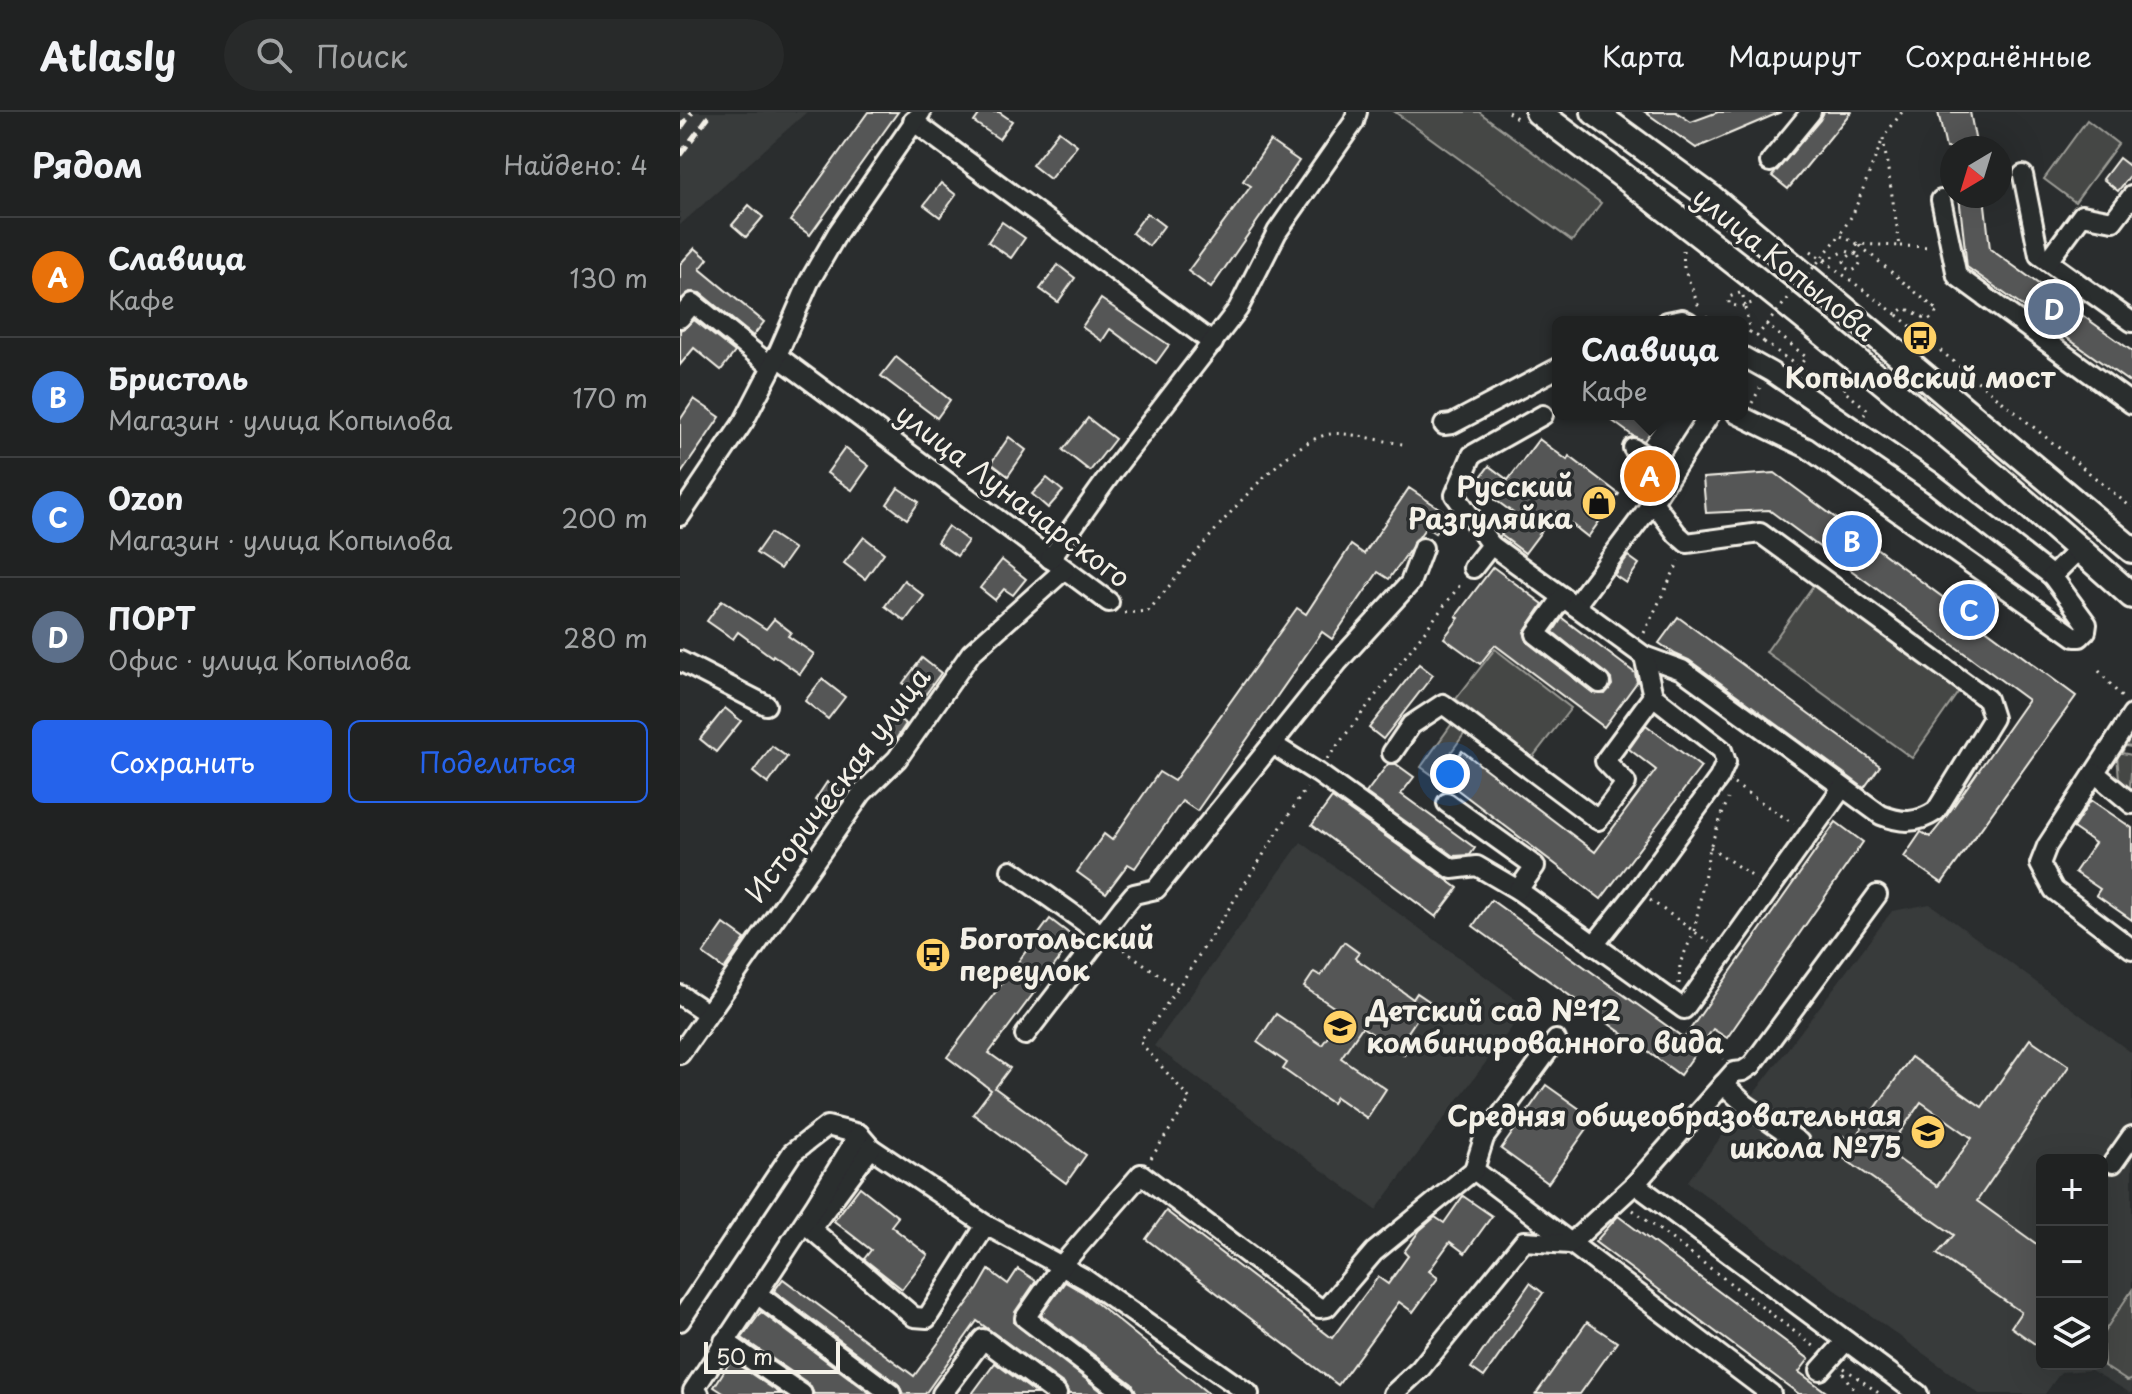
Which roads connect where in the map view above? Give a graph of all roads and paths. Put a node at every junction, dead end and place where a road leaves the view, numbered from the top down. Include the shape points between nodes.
1 (1538, 112) edge
2 (1594, 112) edge
3 (1811, 112) edge
4 (1902, 112) edge
5 (917, 117) edge
6 (1356, 117) edge
7 (1883, 138) junction
8 (1770, 162) dead end
9 (2023, 175) dead end
10 (2132, 196) edge
11 (1943, 208) edge
12 (1839, 237) junction
13 (1858, 244) junction
14 (1823, 260) dead end
15 (2048, 261) junction
16 (1684, 268) dead end
17 (1757, 302) dead end
18 (1744, 306) edge
19 (1744, 306) edge
20 (1744, 306) edge
21 (1905, 308) dead end
22 (1896, 314) dead end
23 (1706, 316) edge
24 (680, 318) edge
25 (2132, 322) edge
26 (1748, 324) edge
27 (1766, 324) junction
28 (1750, 332) joint
29 (1757, 336) junction
30 (1213, 343) junction
31 (774, 361) junction
32 (1748, 363) edge
33 (1800, 365) junction
34 (1552, 371) edge
35 (1764, 382) dead end
36 (1821, 383) dead end
37 (1849, 384) dead end
38 (2132, 404) edge
39 (1748, 406) edge
40 (1543, 415) dead end
41 (1862, 418) dead end
42 (1748, 419) edge
43 (1706, 420) edge
44 (1444, 425) dead end
45 (1403, 444) dead end
46 (1633, 448) dead end
47 (1670, 473) junction
48 (1653, 502) junction
49 (2132, 508) edge
50 (680, 516) edge
51 (1687, 543) junction
52 (1491, 545) junction
53 (1423, 548) dead end
54 (2079, 549) junction
55 (2132, 550) edge
56 (1057, 565) junction
57 (1473, 568) joint
58 (2052, 576) junction
59 (2132, 596) edge
60 (1109, 602) joint
61 (1569, 602) junction
62 (1640, 654) junction
63 (680, 661) edge
64 (2099, 671) dead end
65 (1600, 683) dead end
66 (1653, 696) junction
67 (2122, 698) dead end
68 (766, 705) dead end
69 (2132, 715) edge
70 (1272, 744) junction
71 (1392, 753) dead end
72 (1318, 773) junction
73 (2095, 773) junction
74 (1726, 781) junction
75 (1842, 788) junction
76 (1447, 803) dead end
77 (2132, 804) edge
78 (1809, 834) junction
79 (1710, 847) junction
80 (1011, 870) dead end
81 (1769, 889) junction
82 (1518, 890) junction
83 (1637, 891) junction
84 (1877, 895) dead end
85 (1694, 932) junction
86 (1101, 934) junction
87 (1594, 945) junction
88 (2132, 949) edge
89 (1724, 952) junction
90 (1178, 988) junction
91 (680, 995) edge
92 (1677, 1004) junction
93 (707, 1013) junction
94 (1025, 1035) dead end
95 (1556, 1040) dead end
96 (1709, 1040) dead end
97 (680, 1054) edge
98 (1728, 1078) junction
99 (2132, 1136) edge
100 (865, 1141) junction
101 (1799, 1142) dead end
102 (2113, 1163) dead end
103 (1474, 1170) junction
104 (1141, 1174) junction
105 (1635, 1184) junction
106 (1620, 1200) junction
107 (986, 1225) junction
108 (1570, 1244) junction
109 (1062, 1265) junction
110 (756, 1293) junction
111 (680, 1321) edge
112 (724, 1341) junction
113 (1846, 1341) junction
114 (1826, 1365) joint
115 (694, 1393) edge
116 (802, 1394) edge
117 (891, 1394) edge
118 (942, 1394) edge
119 (1057, 1394) edge
120 (1125, 1394) edge
121 (1249, 1394) edge
122 (1393, 1394) edge
123 (1771, 1394) edge
124 (1856, 1394) edge
125 (1880, 1394) edge
126 (1918, 1394) edge

1 - 54 main road, улица Копылова via 1770,290
2 - 55 main road, улица Копылова via 1712,198
3 - 8 street
4 - 7 path
5 - 30 street
5 - 31 street via 831,244
6 - 30 street, Историческая улица via 1277,232 1238,309
7 - 12 path
7 - 13 path via 1900,246
9 - 15 street via 2039,255
10 - 15 street via 2113,221 2082,215
11 - 38 street via 1957,276
12 - 13 path
12 - 27 path, bridge
13 - 14 path, bridge via 1856,253 1844,261 1852,271 1861,261 1858,255 1846,251
13 - 21 path via 1938,311 1929,320
15 - 25 street
16 - 23 path
17 - 20 path
18 - 19 path via 1741,294 1729,297 1729,304
22 - 49 path
24 - 31 street, улица Луначарского via 693,303
26 - 28 path
27 - 29 path, bridge
27 - 33 path via 1806,357
28 - 29 path, bridge
29 - 33 path, bridge
30 - 56 street, Историческая улица via 1112,472
31 - 50 street via 744,421
31 - 56 street, улица Луначарского
32 - 58 street via 1771,372 1933,483
33 - 36 path
34 - 44 street
35 - 39 path
37 - 41 path via 1843,390 1868,410
40 - 52 street via 1472,455 1455,495
42 - 58 street via 1807,448 2080,637 2087,624
43 - 47 street
45 - 60 path, улица Луначарского via 1331,433 1302,445 1237,503 1148,611 1126,614
46 - 47 street
47 - 48 street
48 - 51 street
48 - 61 street
51 - 62 path
51 - 75 street via 1760,533 1987,699 1993,718 1936,811 1927,817 1900,822
52 - 57 street
52 - 61 street
53 - 70 street via 1410,583
54 - 58 street
54 - 59 main road, улица Копылова
56 - 60 street, улица Луначарского
56 - 93 street, Историческая улица via 971,653 897,759 862,793
57 - 72 path
61 - 62 street
61 - 65 street via 1536,634
62 - 66 street
62 - 75 street via 1682,670
63 - 68 street
64 - 67 path
66 - 71 street via 1605,761 1626,783 1598,820 1443,704 1411,725
66 - 74 street via 1722,750
69 - 73 street
70 - 72 street
70 - 86 street via 1156,889 1134,894
72 - 82 street via 1452,869 1477,866
72 - 90 path
73 - 77 street
73 - 88 street via 2040,864 2054,890
74 - 78 path
74 - 79 path
74 - 83 street
75 - 78 street
76 - 82 street via 1535,866
78 - 81 street
79 - 81 path
79 - 85 path
80 - 86 street
81 - 89 street
82 - 87 street
83 - 85 path
83 - 87 street
84 - 98 street via 1752,1065
85 - 89 path
85 - 92 path via 1680,963
86 - 90 path
86 - 94 street
87 - 92 street
89 - 92 street via 1684,1009
90 - 104 path via 1140,1042 1190,1099
91 - 93 street
93 - 97 street, Историческая улица
95 - 103 street via 1484,1138
96 - 98 path
98 - 101 street via 1746,1105
98 - 105 street
99 - 102 street
100 - 107 street
100 - 107 street via 811,1229 914,1317 927,1318
100 - 110 street
100 - 111 street via 827,1126 792,1153
103 - 104 street via 1374,1252 1327,1307 1319,1308
103 - 108 street
104 - 109 street
105 - 106 street
105 - 113 street
106 - 108 street
106 - 114 path
107 - 109 street
108 - 122 street via 1524,1241 1420,1369
108 - 123 street
109 - 120 street via 1025,1318
109 - 121 street
110 - 112 street
110 - 117 street
112 - 115 street
112 - 116 street
113 - 114 street
113 - 126 street
118 - 119 street via 983,1339
124 - 125 path via 1840,1366

